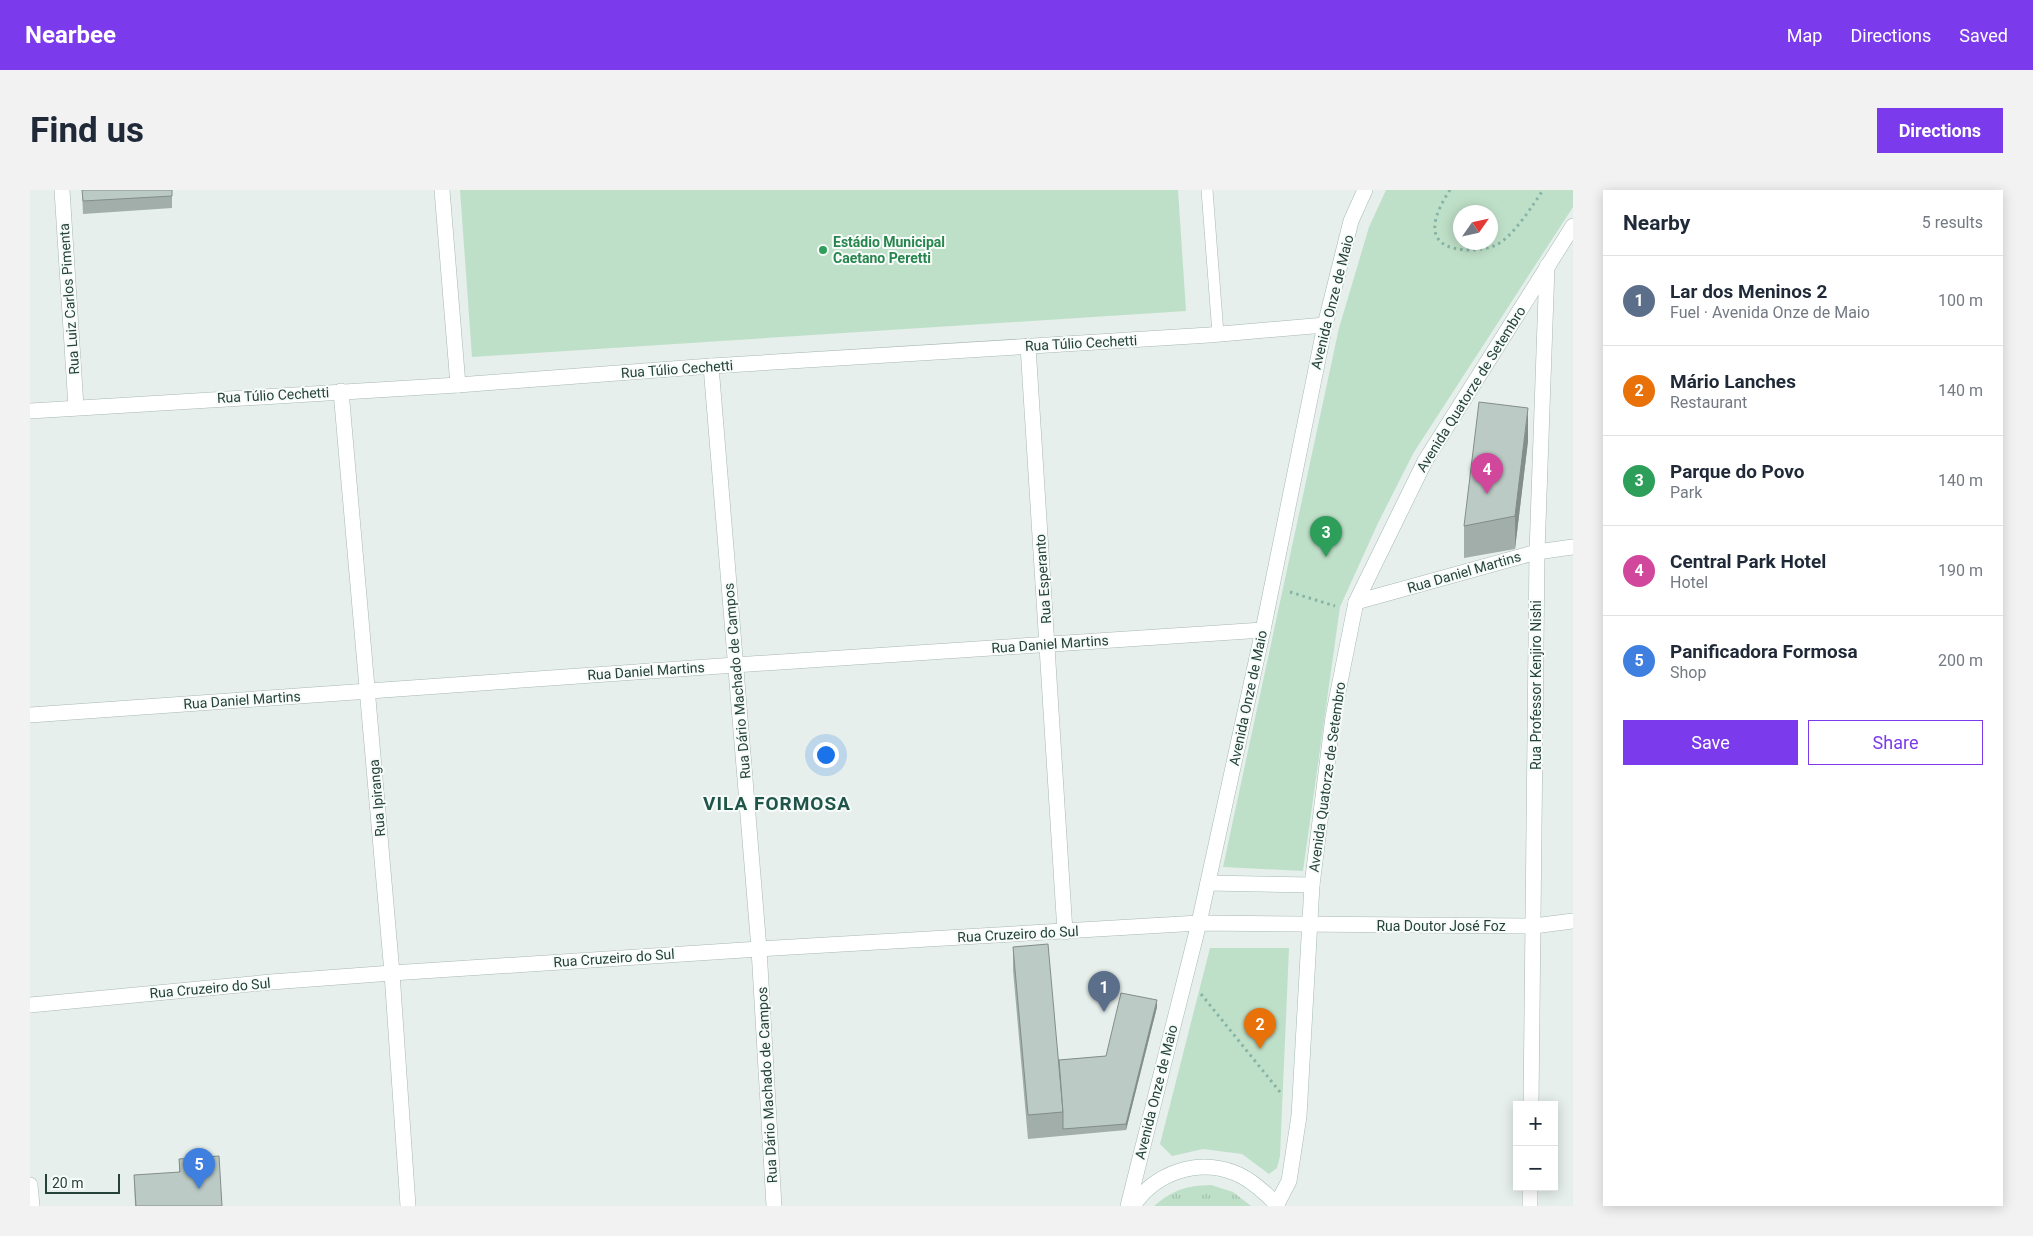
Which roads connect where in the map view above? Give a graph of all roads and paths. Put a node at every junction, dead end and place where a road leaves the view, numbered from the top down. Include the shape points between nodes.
1 (62, 190) edge
2 (442, 190) edge
3 (1207, 190) edge
4 (1365, 190) edge
5 (1450, 190) edge
6 (1543, 190) edge
7 (1571, 232) edge
8 (1548, 266) junction
9 (1324, 325) junction
10 (1218, 334) junction
11 (1028, 346) junction
12 (711, 366) junction
13 (458, 385) junction
14 (341, 391) junction
15 (76, 407) junction
16 (30, 411) edge
17 (1573, 547) edge
18 (1537, 552) junction
19 (1271, 587) junction
20 (1356, 602) junction
21 (1340, 607) dead end
22 (1263, 630) junction
23 (1047, 644) junction
24 (735, 665) junction
25 (368, 690) junction
26 (30, 715) edge
27 (1208, 883) junction
28 (1312, 885) junction
29 (1573, 921) edge
30 (1199, 923) junction
31 (1309, 926) junction
32 (1534, 926) junction
33 (1065, 932) junction
34 (759, 949) junction
35 (392, 973) junction
36 (1186, 975) junction
37 (30, 1005) edge
38 (1531, 1101) edge
39 (1299, 1116) junction
40 (30, 1185) edge
41 (1530, 1191) edge
42 (1277, 1205) edge
43 (32, 1206) edge
44 (408, 1206) edge
45 (774, 1206) edge
46 (1128, 1206) edge
47 (1133, 1206) edge
48 (1530, 1206) edge

1 - 15 street, Rua Luiz Carlos Pimenta
2 - 13 street
3 - 10 lane
4 - 9 street, Avenida Onze de Maio via 1351,221
5 - 6 path via 1442,202 1435,236 1449,247 1471,251 1497,244 1525,219
7 - 8 street, Avenida Quatorze de Setembro
8 - 18 street, Rua Professor Kenjiro Nishi
8 - 20 street, Avenida Quatorze de Setembro via 1425,461
9 - 10 street, Rua Túlio Cechetti
9 - 19 street, Avenida Onze de Maio
10 - 11 street, Rua Túlio Cechetti
11 - 12 street, Rua Túlio Cechetti
11 - 23 street, Rua Esperanto
12 - 13 street, Rua Túlio Cechetti
12 - 24 street, Rua Dário Machado de Campos
13 - 14 street, Rua Túlio Cechetti
14 - 15 street, Rua Túlio Cechetti
14 - 25 street, Rua Ipiranga
15 - 16 street, Rua Túlio Cechetti
17 - 18 street, Rua Daniel Martins
18 - 20 street, Rua Daniel Martins
18 - 32 street, Rua Professor Kenjiro Nishi
19 - 21 path
19 - 22 street, Avenida Onze de Maio
20 - 28 street, Avenida Quatorze de Setembro via 1333,717
22 - 23 street, Rua Daniel Martins
22 - 27 street, Avenida Onze de Maio
23 - 24 street, Rua Daniel Martins
23 - 33 street, Rua Esperanto
24 - 25 street, Rua Daniel Martins
24 - 34 street, Rua Dário Machado de Campos
25 - 26 street, Rua Daniel Martins
25 - 35 street, Rua Ipiranga
27 - 28 street
27 - 30 street, Avenida Onze de Maio
28 - 31 street, Avenida Quatorze de Setembro
29 - 32 street, Rua Doutor José Foz
30 - 31 street, Rua Cruzeiro do Sul
30 - 33 street, Rua Cruzeiro do Sul
30 - 36 street, Avenida Onze de Maio
31 - 32 street, Rua Doutor José Foz
31 - 39 street, Avenida Quatorze de Setembro
32 - 38 street, Rua Professor Kenjiro Nishi
33 - 34 street, Rua Cruzeiro do Sul
34 - 35 street, Rua Cruzeiro do Sul
34 - 45 street, Rua Dário Machado de Campos
35 - 37 street, Rua Cruzeiro do Sul
35 - 44 street, Rua Ipiranga
36 - 39 path
36 - 46 street, Avenida Onze de Maio
39 - 42 street, Avenida Quatorze de Setembro via 1289,1181
40 - 43 street
41 - 48 street
42 - 47 street via 1236,1173 1202,1166 1170,1173 1142,1192

